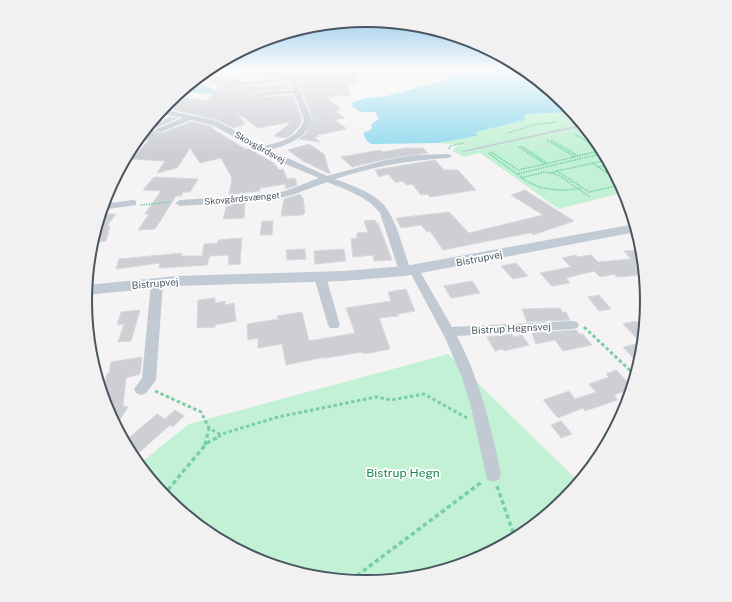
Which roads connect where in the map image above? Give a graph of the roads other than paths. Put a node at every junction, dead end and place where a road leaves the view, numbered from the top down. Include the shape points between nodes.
1 (299, 97) edge
2 (168, 111) edge
3 (193, 117) junction
4 (577, 126) edge
5 (158, 130) dead end
6 (264, 149) junction
7 (464, 151) dead end
8 (448, 156) dead end
9 (326, 179) junction
10 (132, 203) road end
11 (180, 203) road end
12 (110, 204) edge
13 (631, 229) edge
14 (410, 271) junction
15 (320, 277) junction
16 (157, 283) junction
17 (93, 289) edge
18 (334, 325) dead end
19 (574, 325) road end
20 (449, 332) junction
21 (143, 387) road end
22 (493, 474) road end

1 - 6 street via 308,120 307,126 292,140
2 - 3 street, Skovgårdsvej
3 - 5 street
3 - 6 street, Skovgårdsvej via 226,127
4 - 7 lane
6 - 9 street, Skovgårdsvej via 286,162
8 - 9 street via 407,158
9 - 11 street, Skovgårdsvænget via 281,195
9 - 14 street, Skovgårdsvej via 366,196 378,204 385,213
10 - 12 street via 123,200
13 - 14 main road, Bistrupvej
14 - 15 main road, Bistrupvej
14 - 20 street
15 - 16 main road, Bistrupvej
15 - 18 street
16 - 17 main road, Bistrupvej
16 - 21 street via 149,380
19 - 20 street, Bistrup Hegnsvej
20 - 22 street via 463,363 483,425

